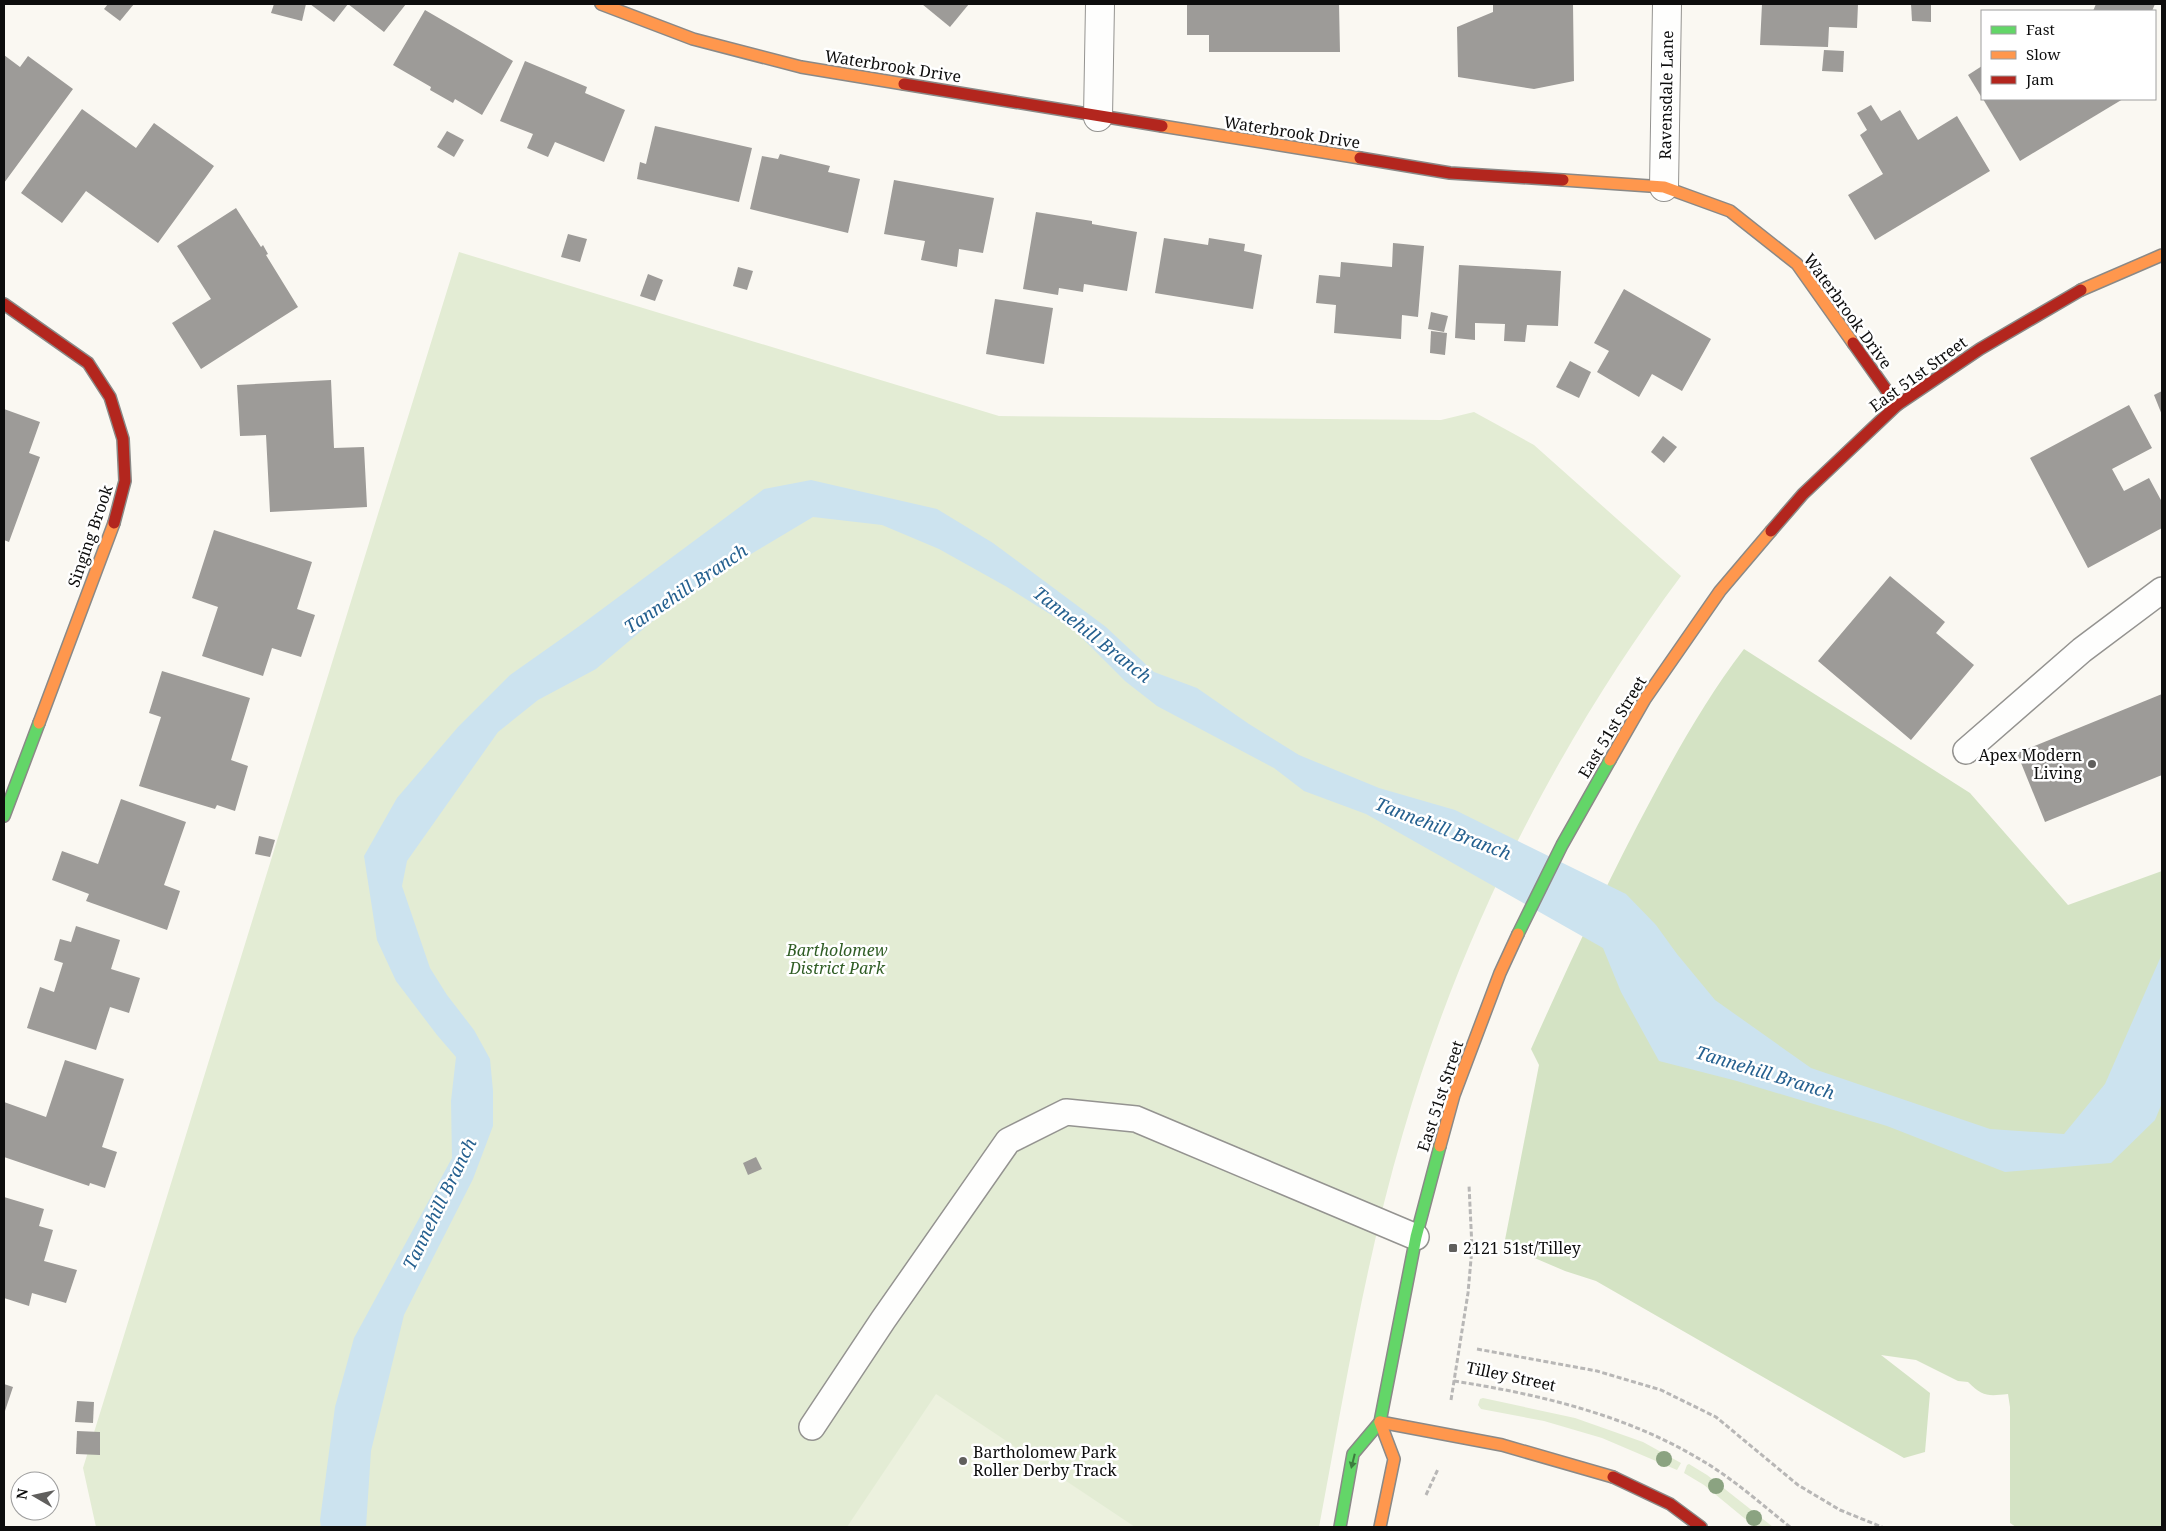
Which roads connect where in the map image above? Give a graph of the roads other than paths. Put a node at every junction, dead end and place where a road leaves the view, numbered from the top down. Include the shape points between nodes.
1 (601, 4) edge
2 (1100, 4) edge
3 (1667, 4) edge
4 (1098, 117) junction
5 (1664, 187) junction
6 (2162, 255) edge
7 (4, 304) edge
8 (1897, 405) junction
9 (2162, 590) edge
10 (1966, 752) dead end
11 (4, 816) edge
12 (1416, 1237) junction
13 (1380, 1422) junction
14 (812, 1427) dead end
15 (1340, 1527) edge
16 (1380, 1527) edge
17 (1701, 1527) edge

1 - 4 street, Waterbrook Drive via 692,39 801,68
2 - 4 street
3 - 5 street, Ravensdale Lane
4 - 5 street, Waterbrook Drive via 1450,173
5 - 8 street, Waterbrook Drive via 1730,211 1797,264
6 - 8 street, East 51st Street via 2081,290 1980,348
7 - 11 street, Singing Brook via 88,363 110,397 123,439 125,481 113,526
8 - 12 street, East 51st Street via 1803,494 1720,591 1645,699 1562,845 1500,973 1454,1095
9 - 10 lane via 2082,650
12 - 13 street, East 51st Street
12 - 14 lane via 1136,1119 1066,1112 1008,1141
13 -> 15 street, East 51st Street via 1353,1454
13 - 16 street via 1394,1459
13 - 17 street via 1502,1445 1610,1475 1670,1504

